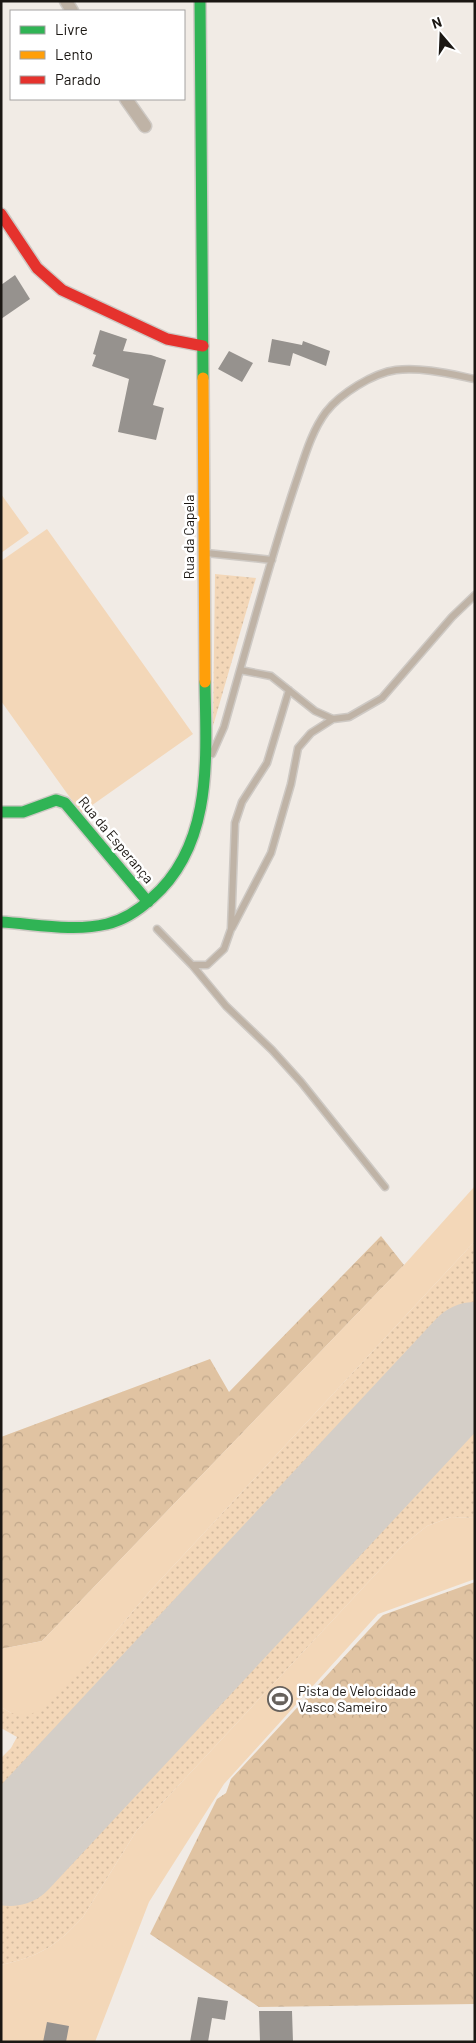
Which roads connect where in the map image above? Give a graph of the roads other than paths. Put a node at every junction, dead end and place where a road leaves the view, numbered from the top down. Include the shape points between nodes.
1 (200, 1) edge
2 (127, 100) edge
3 (145, 126) dead end
4 (1, 214) edge
5 (203, 346) junction
6 (475, 379) edge
7 (204, 553) junction
8 (272, 560) junction
9 (475, 596) edge
10 (240, 670) junction
11 (289, 690) junction
12 (333, 719) junction
13 (205, 771) junction
14 (1, 812) edge
15 (148, 902) junction
16 (1, 922) edge
17 (157, 929) dead end
18 (231, 929) junction
19 (192, 965) junction
20 (385, 1187) dead end

1 - 5 street, Rua da Capela
2 - 3 street
4 - 5 street via 37,268 62,290 167,339
5 - 7 street, Rua da Capela
6 - 8 lane via 434,371 396,370 369,379 342,396 326,413 310,443
7 - 8 lane
7 - 13 street, Rua da Capela
8 - 10 lane
9 - 12 lane via 452,617 382,698 349,717
10 - 11 lane via 271,676
10 - 13 lane via 224,726
11 - 12 lane via 315,711
11 - 18 lane via 267,763 242,802 235,822
12 - 18 lane via 311,733 298,748 271,853
13 - 15 street, Rua da Capela via 197,826 183,863
14 - 15 street, Rua da Esperança via 23,812 56,800 66,803
15 - 16 street, Rua da Capela via 131,915 90,927
17 - 19 lane
18 - 19 lane via 224,949 207,964
19 - 20 lane via 226,1006 301,1082

